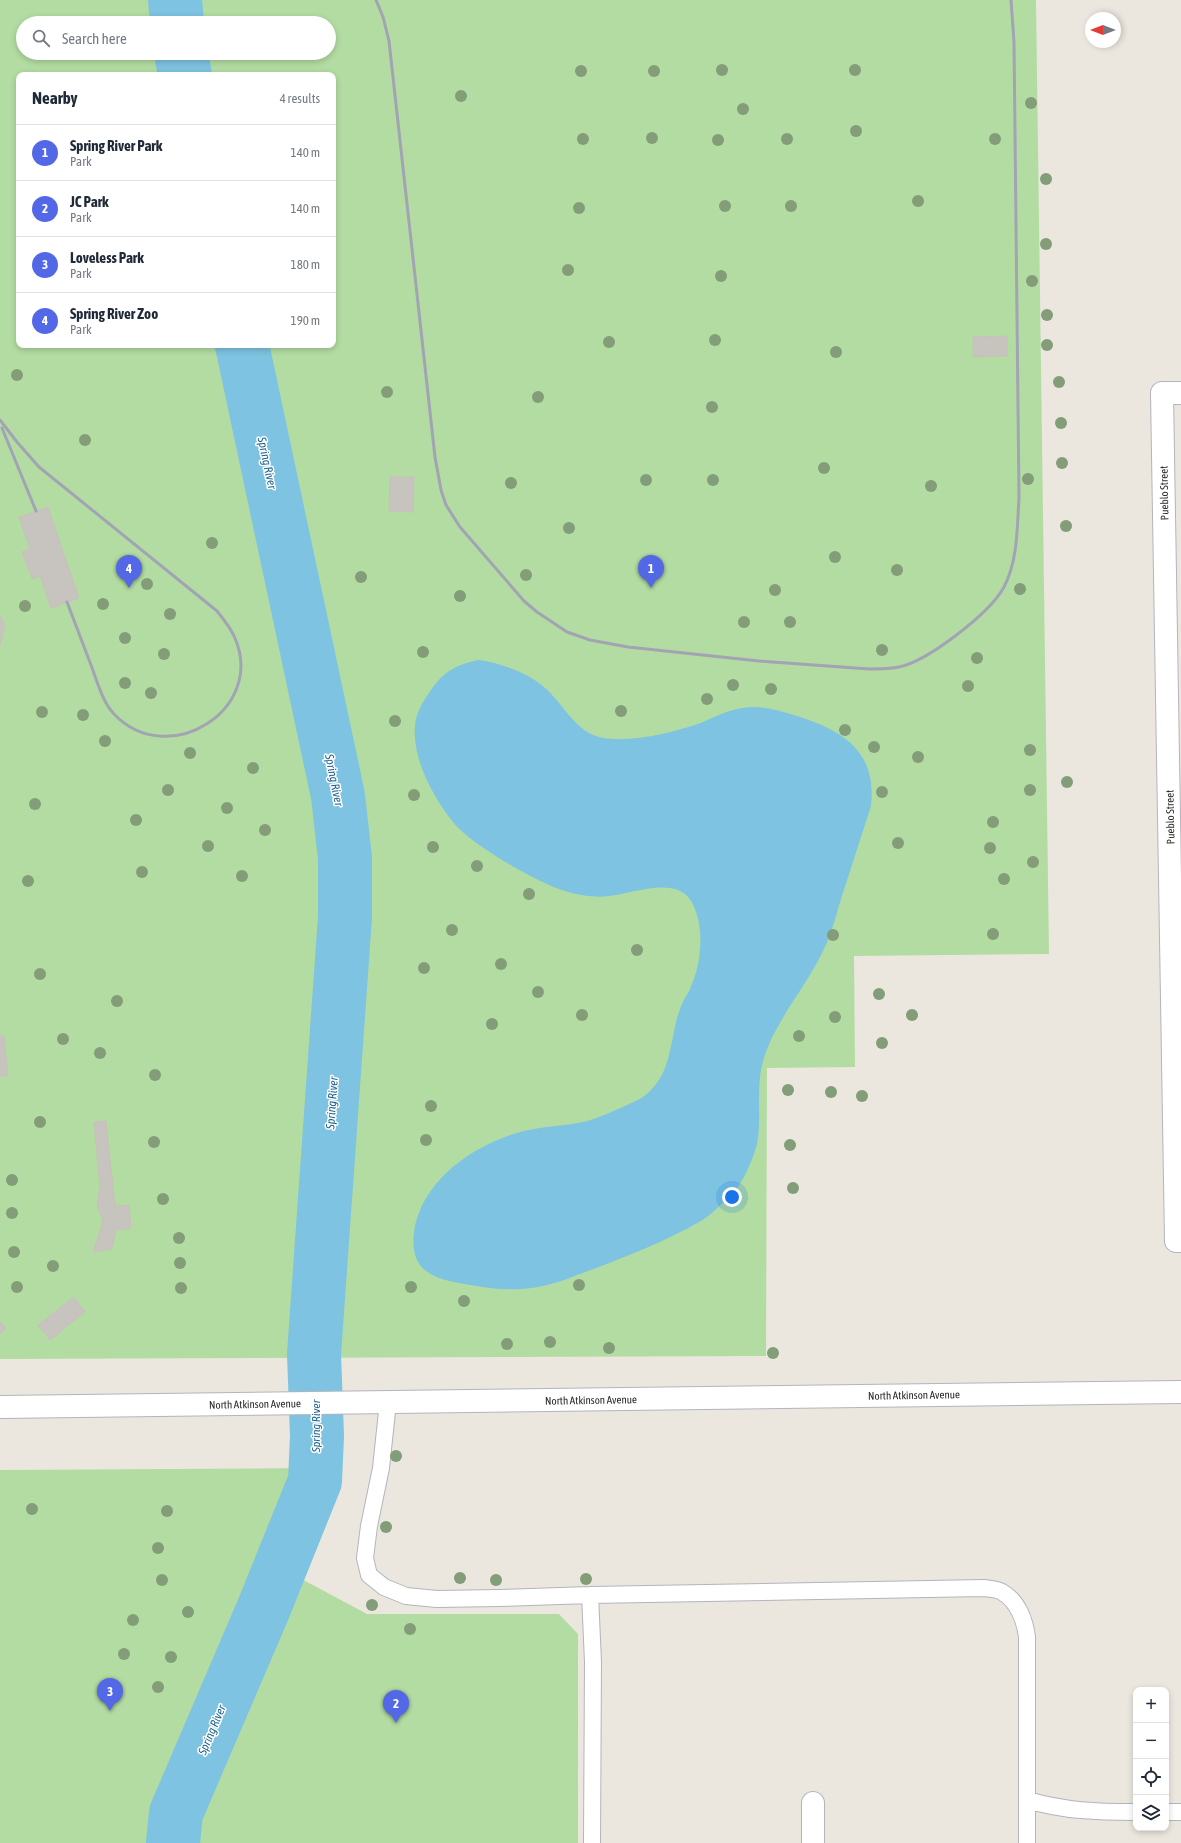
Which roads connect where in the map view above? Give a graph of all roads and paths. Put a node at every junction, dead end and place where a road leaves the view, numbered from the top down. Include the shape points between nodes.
1 (1172, 393) edge
2 (1174, 678) edge
3 (1178, 1241) edge
4 (1181, 1392) edge
5 (388, 1402) junction
6 (0, 1407) edge
7 (590, 1595) junction
8 (1027, 1800) junction
9 (813, 1802) dead end
10 (1133, 1812) edge
11 (1169, 1812) edge
12 (1181, 1812) edge
13 (592, 1843) edge
14 (813, 1843) edge
15 (1027, 1843) edge

1 - 2 main road, Pueblo Street
2 - 3 main road, Pueblo Street
4 - 5 main road, North Atkinson Avenue
5 - 6 main road, North Atkinson Avenue
5 - 7 lane via 381,1468 365,1558 369,1575 384,1587 406,1596 437,1599
7 - 8 lane via 984,1588 1001,1591 1010,1597 1026,1624
7 - 13 lane via 593,1662
8 - 10 lane via 1075,1810
8 - 15 lane
9 - 14 main road
11 - 12 lane

